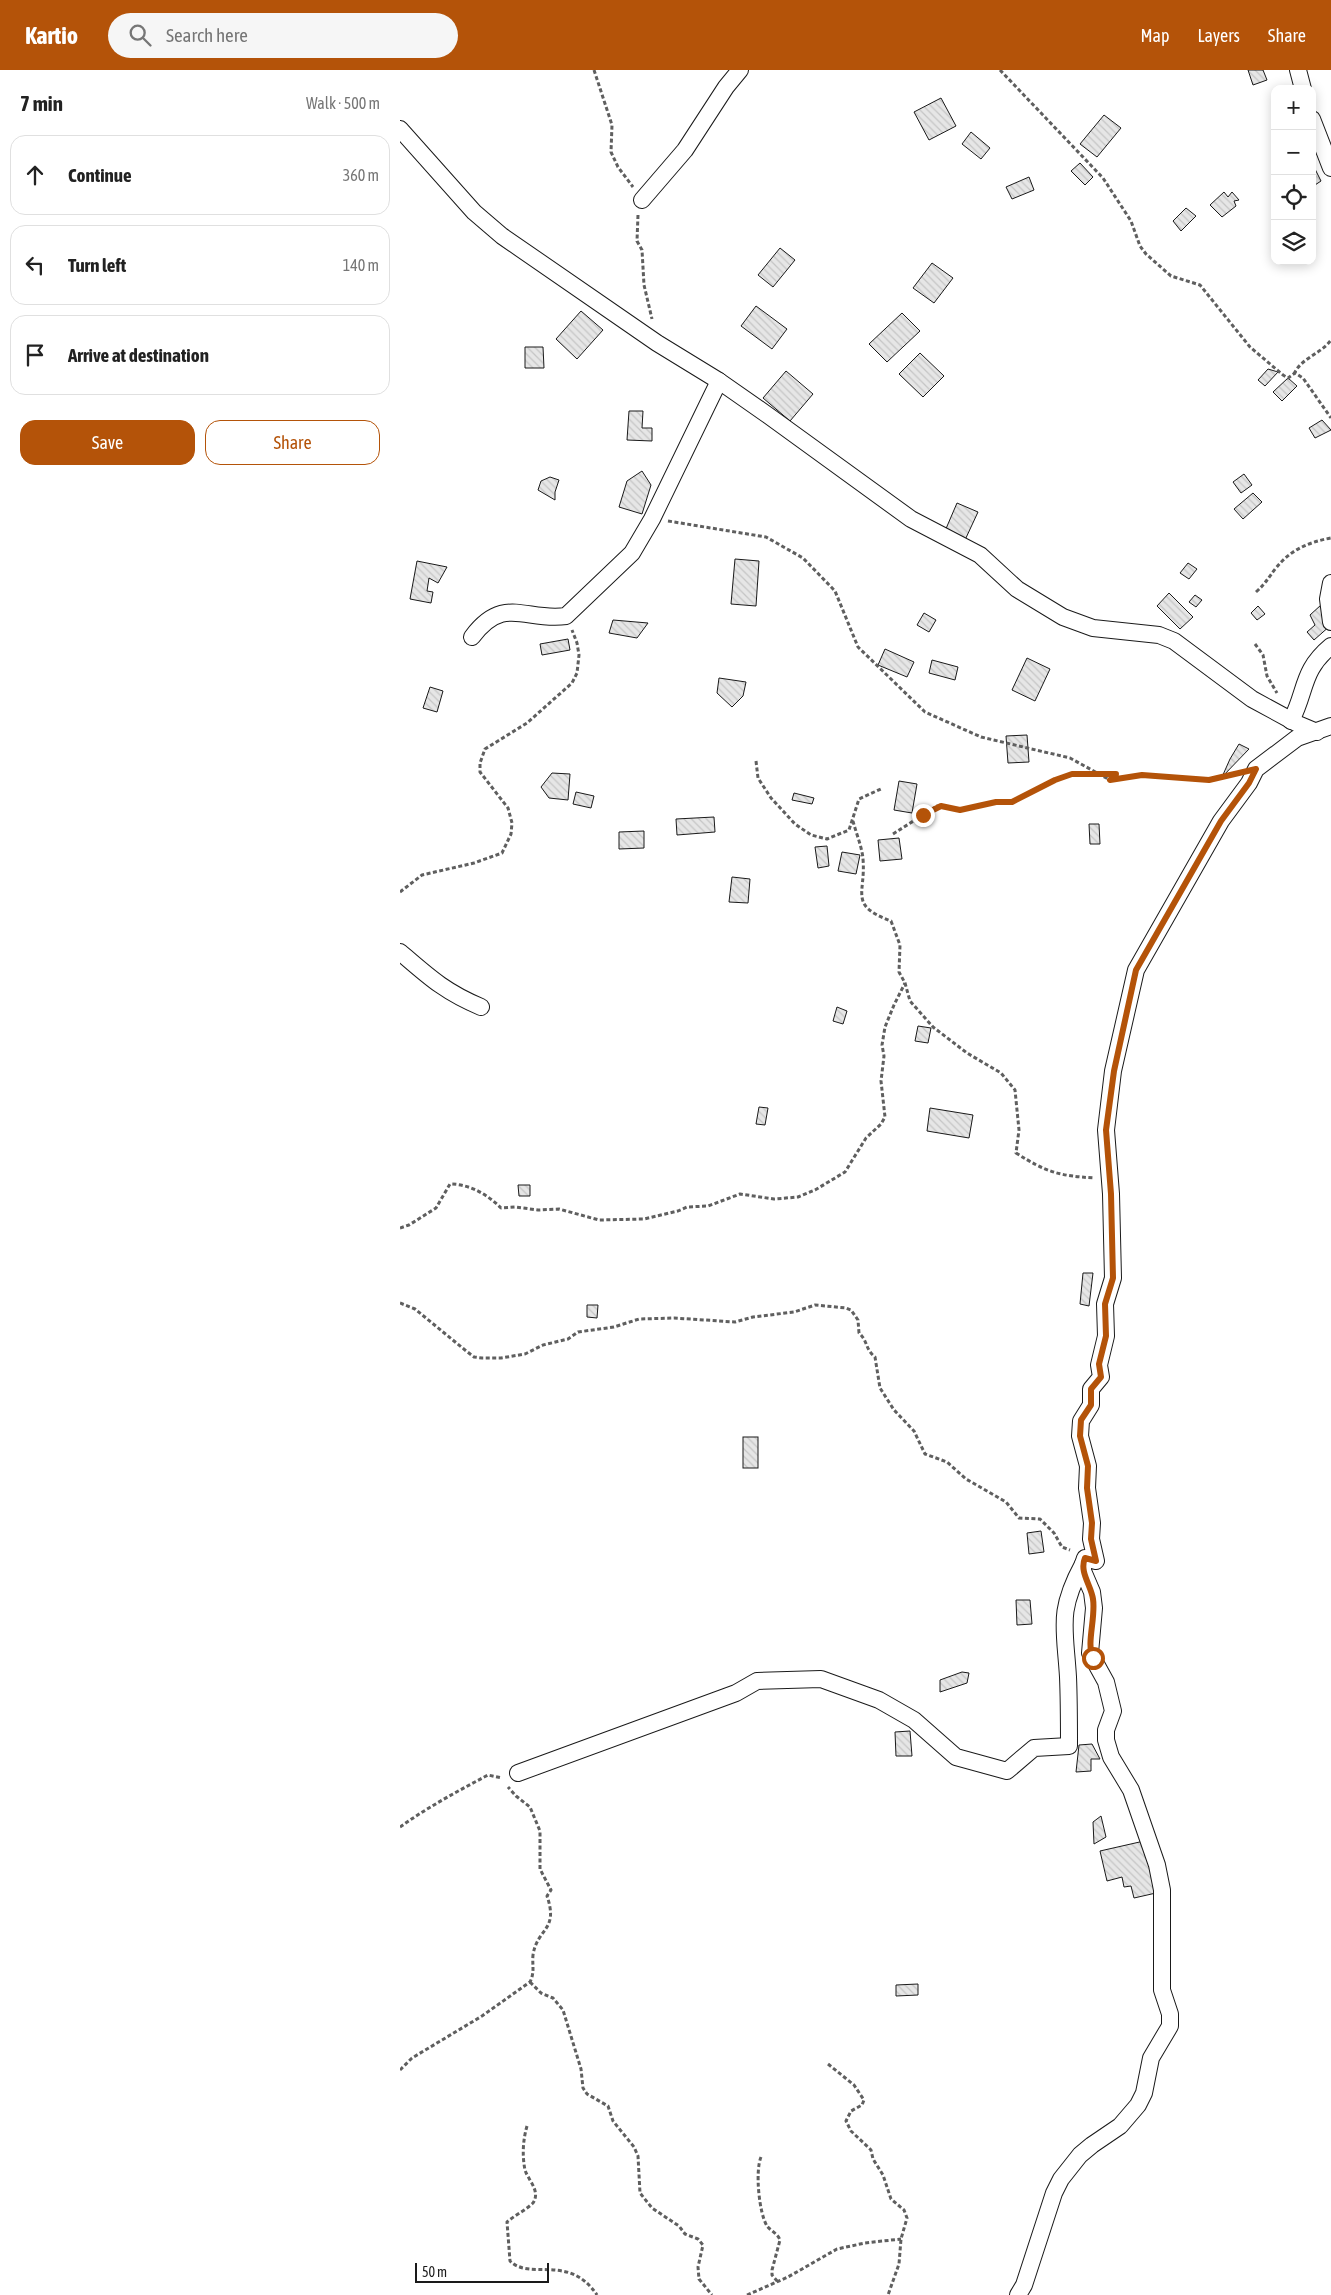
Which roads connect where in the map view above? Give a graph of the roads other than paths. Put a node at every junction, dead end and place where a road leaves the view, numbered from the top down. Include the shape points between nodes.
1 (740, 70) edge
2 (1298, 70) edge
3 (1302, 85) edge
4 (400, 129) edge
5 (1316, 129) edge
6 (1331, 168) edge
7 (642, 200) dead end
8 (719, 381) junction
9 (1331, 583) edge
10 (1331, 622) edge
11 (472, 637) dead end
12 (1331, 646) edge
13 (1284, 717) junction
14 (1324, 729) edge
15 (400, 952) edge
16 (481, 1007) dead end
17 (1089, 1563) junction
18 (518, 1774) dead end
19 (1018, 2295) edge

1 - 7 street via 685,150
2 - 3 street
4 - 8 street via 474,212 502,236 657,343
5 - 6 street
8 - 11 street via 652,519 632,552 566,616 512,612 488,619
8 - 13 street via 911,519 967,546 1016,589 1063,617 1093,628 1159,635 1174,641 1252,699
9 - 10 street via 1328,598
12 - 13 street via 1309,670
13 - 14 street
14 - 17 street via 1297,738 1256,769 1221,821 1136,970 1114,1071 1107,1122 1113,1278 1105,1304 1106,1336 1099,1364 1101,1377 1091,1389 1091,1405 1081,1420 1080,1436 1088,1466 1087,1488 1092,1523
15 - 16 street via 442,988
17 - 18 street via 1071,1586 1062,1628 1068,1675 1069,1746 1034,1748 1007,1771 956,1757 914,1720 879,1700 821,1679 756,1682 736,1693
17 - 19 street via 1093,1599 1090,1653 1106,1682 1113,1711 1106,1740 1111,1757 1131,1790 1162,1890 1162,1990 1170,2014 1170,2026 1151,2058 1144,2093 1138,2105 1120,2126 1080,2155 1061,2180

